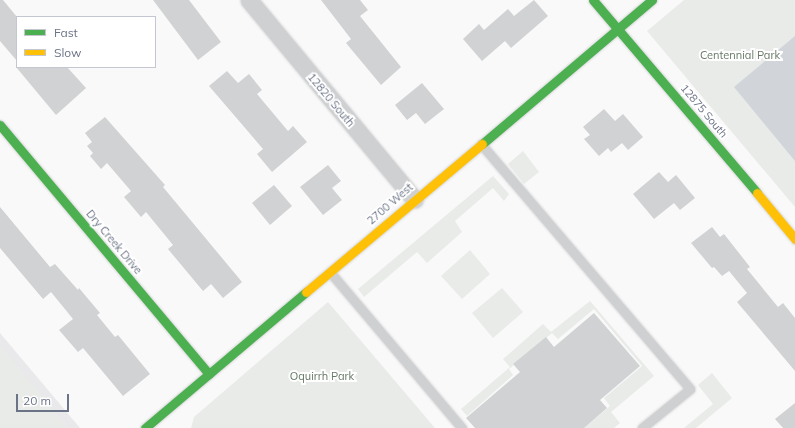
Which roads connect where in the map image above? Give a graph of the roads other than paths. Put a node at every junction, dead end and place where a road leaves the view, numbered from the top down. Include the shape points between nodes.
1 (249, 0) edge
2 (593, 0) edge
3 (652, 0) edge
4 (617, 29) junction
5 (0, 125) edge
6 (480, 144) junction
7 (414, 199) junction
8 (795, 238) edge
9 (330, 272) junction
10 (209, 374) junction
11 (150, 426) edge
12 (462, 428) edge
13 (642, 428) edge

1 - 7 street, 12820 South
2 - 4 main road, 12875 South
3 - 4 main road, 2700 West
4 - 6 main road, 2700 West
4 - 8 main road, 12875 South
5 - 10 main road, Dry Creek Drive
6 - 7 main road, 2700 West
6 - 13 lane via 690,389
7 - 9 main road, 2700 West
9 - 10 main road, 2700 West
9 - 12 lane
10 - 11 main road, 2700 West

